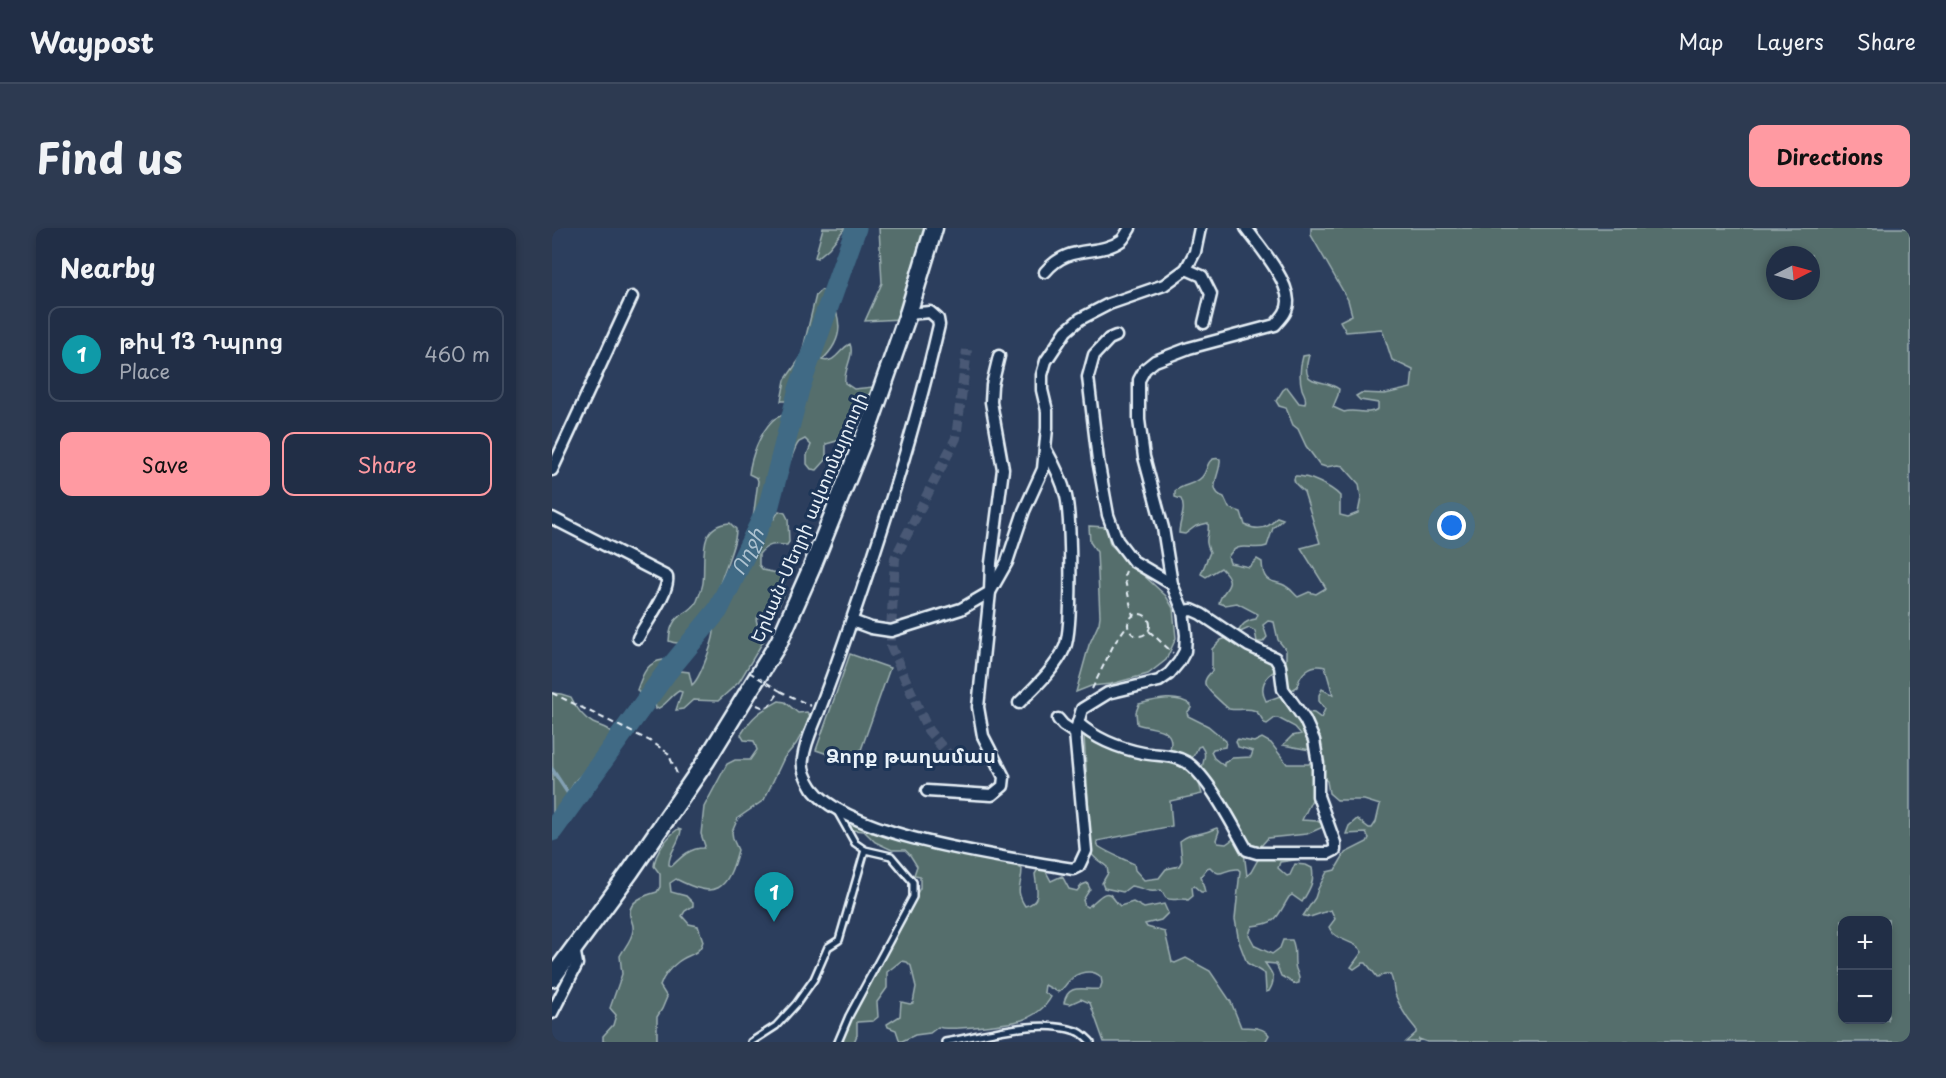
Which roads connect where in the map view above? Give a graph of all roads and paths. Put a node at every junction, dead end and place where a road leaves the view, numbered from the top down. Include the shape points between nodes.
1 (934, 228) edge
2 (1130, 228) edge
3 (1200, 228) edge
4 (1246, 228) edge
5 (1186, 269) junction
6 (1045, 272) dead end
7 (632, 297) dead end
8 (908, 314) junction
9 (1204, 323) dead end
10 (1116, 336) dead end
11 (999, 356) dead end
12 (1046, 450) junction
13 (552, 470) edge
14 (552, 518) edge
15 (1133, 561) junction
16 (1172, 584) junction
17 (990, 592) junction
18 (1183, 611) junction
19 (1133, 616) junction
20 (852, 621) junction
21 (1128, 624) junction
22 (1149, 631) junction
23 (638, 638) dead end
24 (1179, 662) junction
25 (749, 672) dead end
26 (552, 693) edge
27 (1019, 703) dead end
28 (1082, 709) junction
29 (819, 710) junction
30 (1058, 718) dead end
31 (1076, 728) junction
32 (688, 787) junction
33 (927, 791) dead end
34 (837, 811) junction
35 (865, 850) junction
36 (574, 948) junction
37 (552, 978) edge
38 (552, 1013) edge
39 (751, 1042) edge
40 (838, 1042) edge
41 (945, 1042) edge
42 (1091, 1042) edge

1 - 8 highway, Երևան-Մեղրի ավտոմայրուղի
2 - 6 street via 1123,239 1066,255
3 - 5 street via 1195,252
4 - 16 street via 1284,285 1288,302 1285,315 1275,325 1155,361 1139,380 1144,457 1163,528
5 - 9 street via 1202,276 1211,294
5 - 12 street via 1164,285 1109,304 1066,331 1046,361 1042,375
7 - 13 street
8 - 20 street via 930,312 939,325 910,436
8 - 32 highway, Երևան-Մեղրի ավտոմայրուղի via 871,420 779,642
10 - 15 street via 1094,355 1088,377 1089,394 1108,515 1117,540
11 - 17 street via 991,402 1003,469
12 - 17 street via 1043,470 1007,562
12 - 27 street via 1063,485 1068,506 1068,638 1045,675
14 - 23 street via 667,577 664,591
15 - 16 street
15 - 19 path via 1124,576
16 - 18 street
17 - 20 street via 961,609 891,631
17 - 33 street via 978,707 983,736 1004,777 1003,786 992,795
18 - 24 street via 1185,651
18 - 31 street via 1202,614 1275,658 1284,689 1314,740 1318,796 1335,850 1247,850 1214,795 1188,764 1164,754 1146,754 1111,744
19 - 21 path
19 - 22 path via 1146,616
20 - 29 street
21 - 22 path via 1135,635
21 - 28 path
22 - 24 path
24 - 28 street via 1159,681 1108,693
25 - 29 path, bridge
26 - 32 path via 668,753
28 - 31 street
29 - 34 street via 802,761 813,790
30 - 31 street via 1063,725
31 - 34 street via 1086,851 1079,866 1073,869 916,840
32 - 36 highway, Երևան-Մեղրի ավտոմայրուղի
34 - 35 lane via 855,843
35 - 39 lane via 839,940 828,947 797,1003 776,1026
35 - 40 lane via 891,856 913,882 913,897
36 - 37 highway, Երևան-Մեղրի ավտոմայրուղի
36 - 38 street via 577,964
41 - 42 lane via 1052,1027 1079,1031

